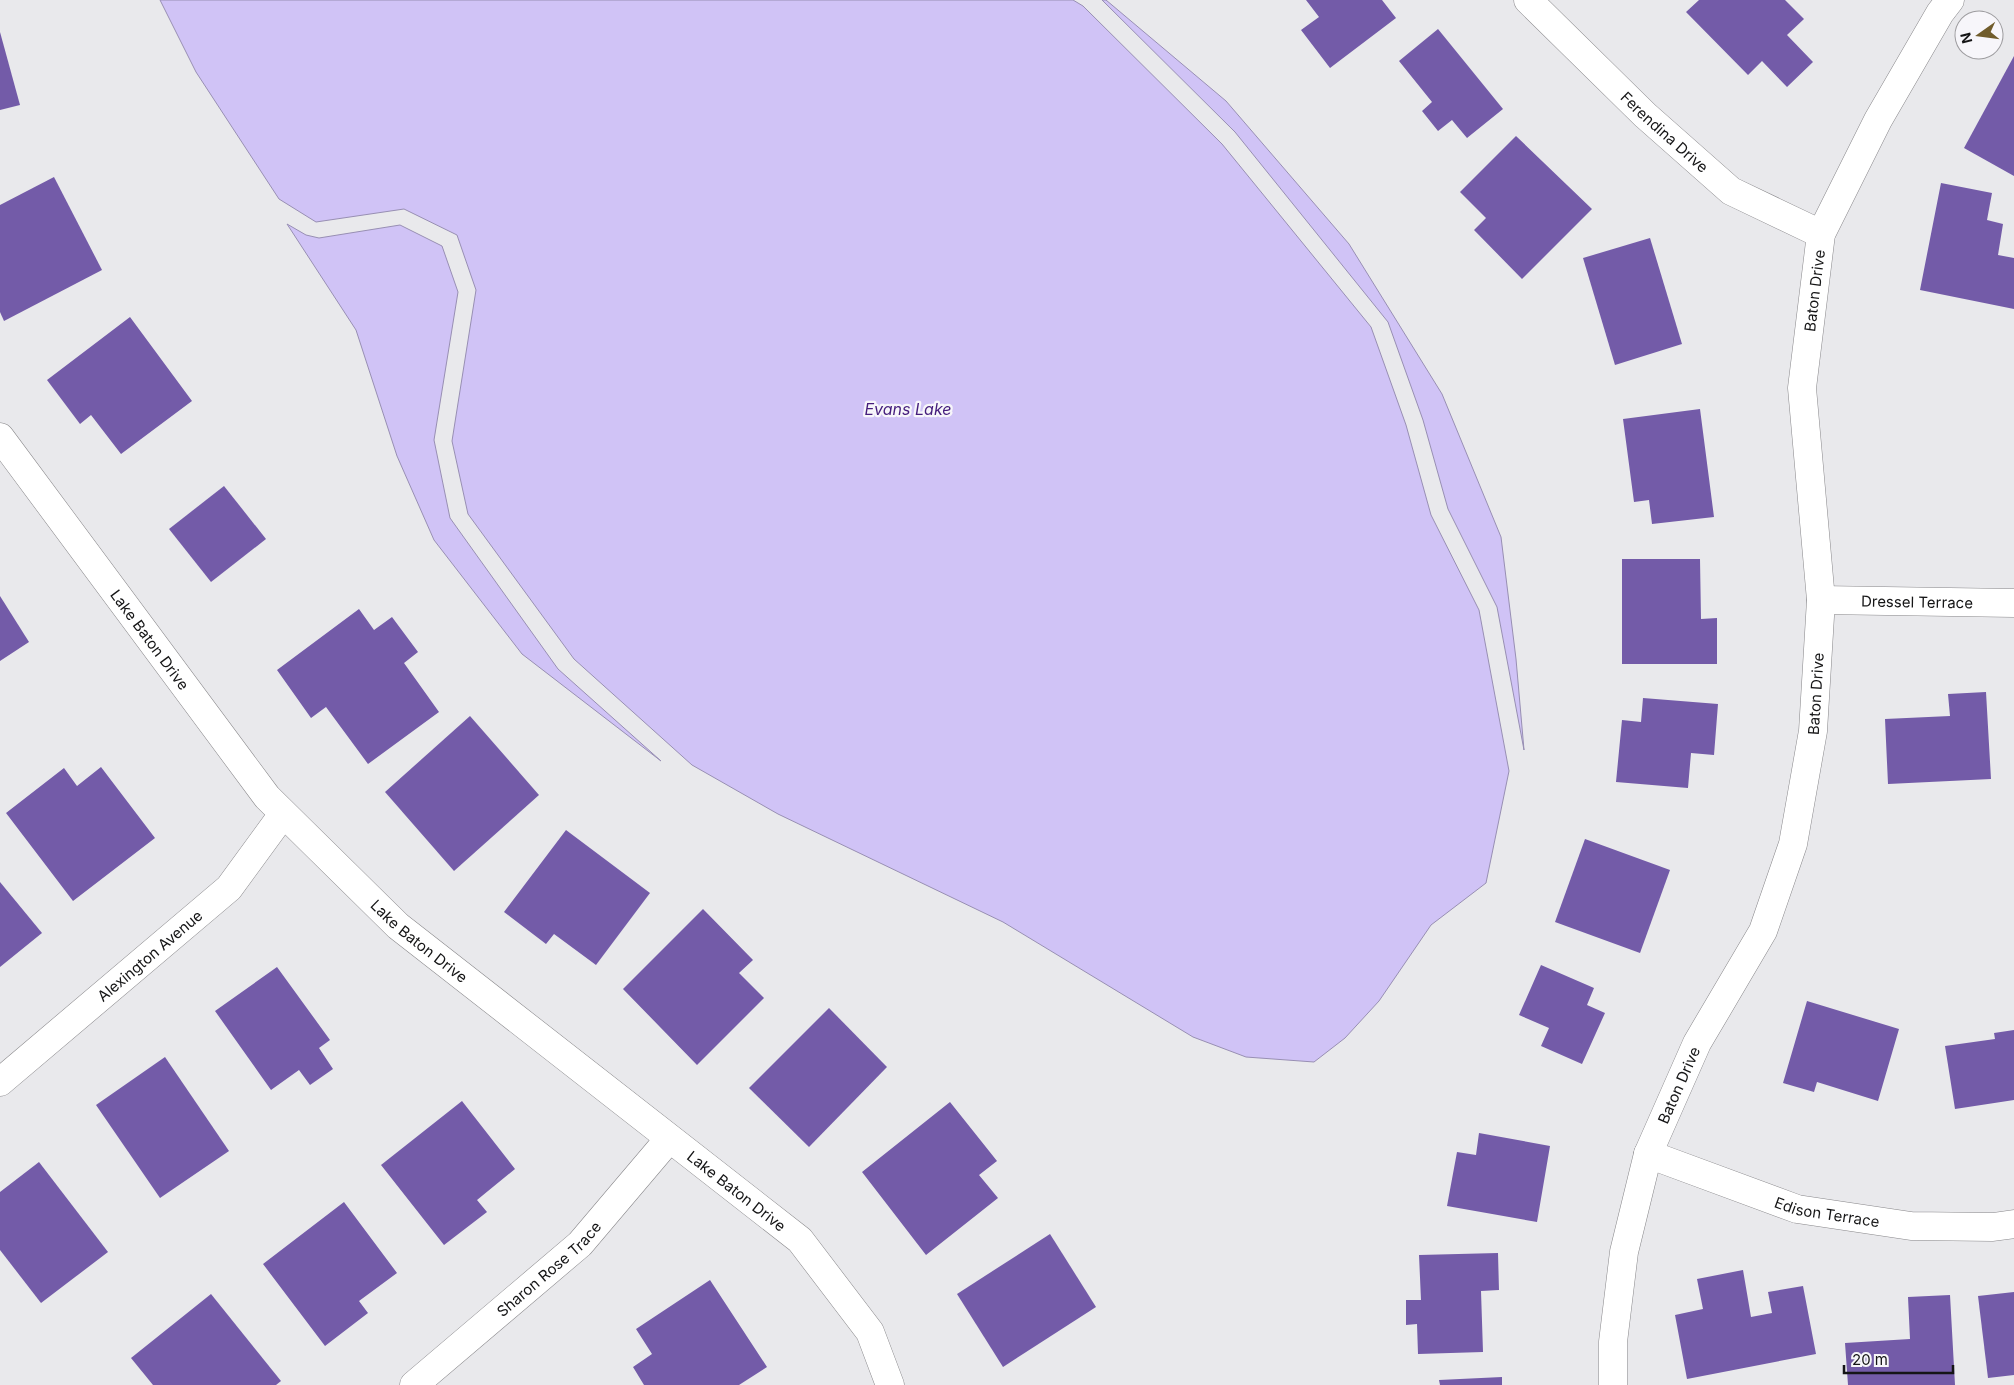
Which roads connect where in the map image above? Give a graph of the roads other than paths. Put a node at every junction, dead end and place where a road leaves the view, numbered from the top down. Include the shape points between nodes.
1 (1528, 0) edge
2 (1950, 0) edge
3 (1821, 234) junction
4 (0, 437) edge
5 (1821, 600) junction
6 (2014, 603) edge
7 (283, 814) junction
8 (0, 1082) edge
9 (669, 1139) junction
10 (1648, 1154) junction
11 (2014, 1224) edge
12 (414, 1385) edge
13 (890, 1385) edge
14 (1613, 1385) edge

1 - 3 street, Ferendina Drive via 1645,115 1731,191
2 - 3 street, Baton Drive via 1878,120
3 - 5 street, Baton Drive via 1802,388
4 - 7 street, Lake Baton Drive via 267,797
5 - 6 street, Dressel Terrace
5 - 10 street, Baton Drive via 1813,731 1793,844 1763,931 1697,1042
7 - 8 street, Alexington Avenue via 229,888
7 - 9 street, Lake Baton Drive via 398,926
9 - 12 street, Sharon Rose Trace via 580,1244
9 - 13 street, Lake Baton Drive via 800,1240 870,1332
10 - 11 street, Edison Terrace via 1797,1209 1911,1226
10 - 14 street, Baton Drive via 1624,1252 1613,1342

